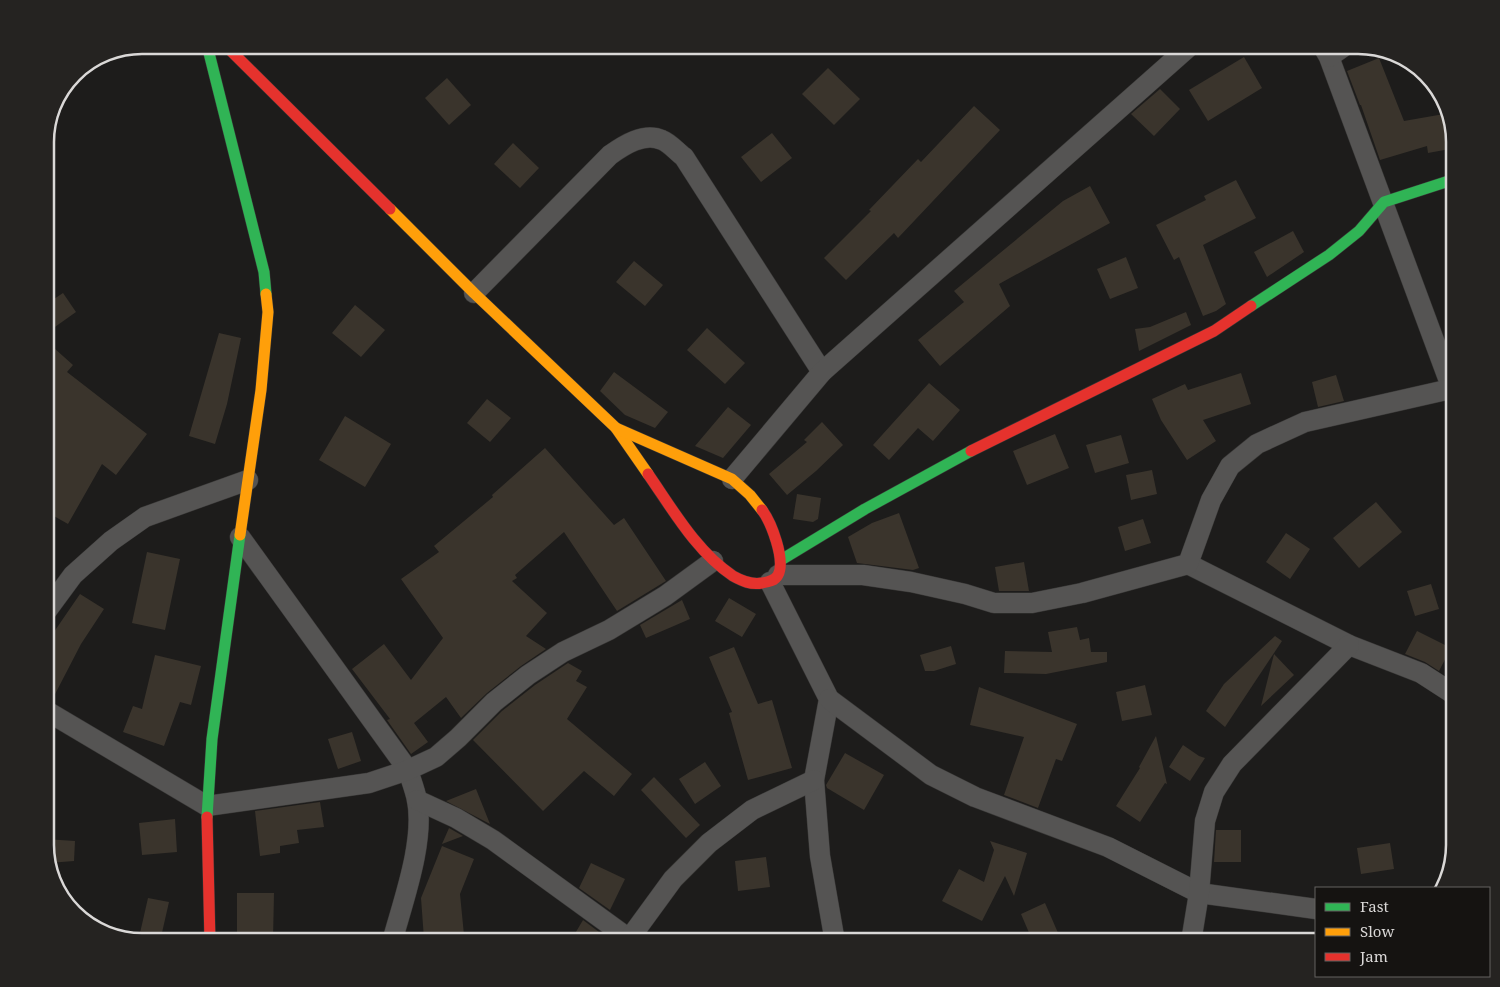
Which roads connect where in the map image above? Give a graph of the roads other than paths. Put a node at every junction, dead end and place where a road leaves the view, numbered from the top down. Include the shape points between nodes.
1 (209, 54) edge
2 (234, 54) edge
3 (1182, 54) edge
4 (1327, 54) edge
5 (1446, 182) edge
6 (1384, 202) junction
7 (474, 294) junction
8 (1446, 370) edge
9 (822, 372) junction
10 (1446, 394) edge
11 (616, 428) junction
12 (732, 479) junction
13 (248, 480) junction
14 (240, 537) junction
15 (713, 561) junction
16 (1188, 564) junction
17 (776, 572) junction
18 (54, 601) edge
19 (1349, 644) junction
20 (1446, 689) edge
21 (829, 699) junction
22 (54, 715) edge
23 (408, 770) junction
24 (814, 780) junction
25 (417, 800) junction
26 (207, 806) junction
27 (1199, 893) junction
28 (1315, 909) edge
29 (210, 933) edge
30 (394, 933) edge
31 (619, 933) edge
32 (633, 933) edge
33 (833, 933) edge
34 (1192, 933) edge

1 - 13 street via 264,272 268,312
2 - 7 street
3 - 9 street
4 - 6 street
5 - 6 street
6 - 8 street
6 - 17 street via 1359,231 1329,255 1214,331 969,452 865,509
7 - 9 street via 610,155 626,143 646,137 661,140 684,157
7 - 11 street
9 - 12 street
10 - 16 street via 1305,422 1256,444 1230,466 1211,500
11 - 12 street
11 - 15 street via 694,540
12 - 17 street via 764,512 773,533
13 - 14 street
13 - 18 street via 145,517 111,541 73,575
14 - 23 street
14 - 26 street via 212,740
15 - 17 street via 747,583 758,584
15 - 23 street via 665,596 528,675 436,757
16 - 17 street via 1032,603 994,603 911,582 863,575
16 - 19 street
17 - 21 street
19 - 20 street via 1421,673
19 - 27 street via 1232,764 1214,792 1204,821
21 - 24 street
21 - 27 street via 931,775 975,797 1108,847
22 - 26 street
23 - 25 street
23 - 26 street via 369,783
24 - 32 street via 752,810 709,843 673,879
24 - 33 street via 820,856
25 - 30 street via 418,831 414,860
25 - 31 street via 493,840
26 - 29 street
27 - 28 street
27 - 34 street

